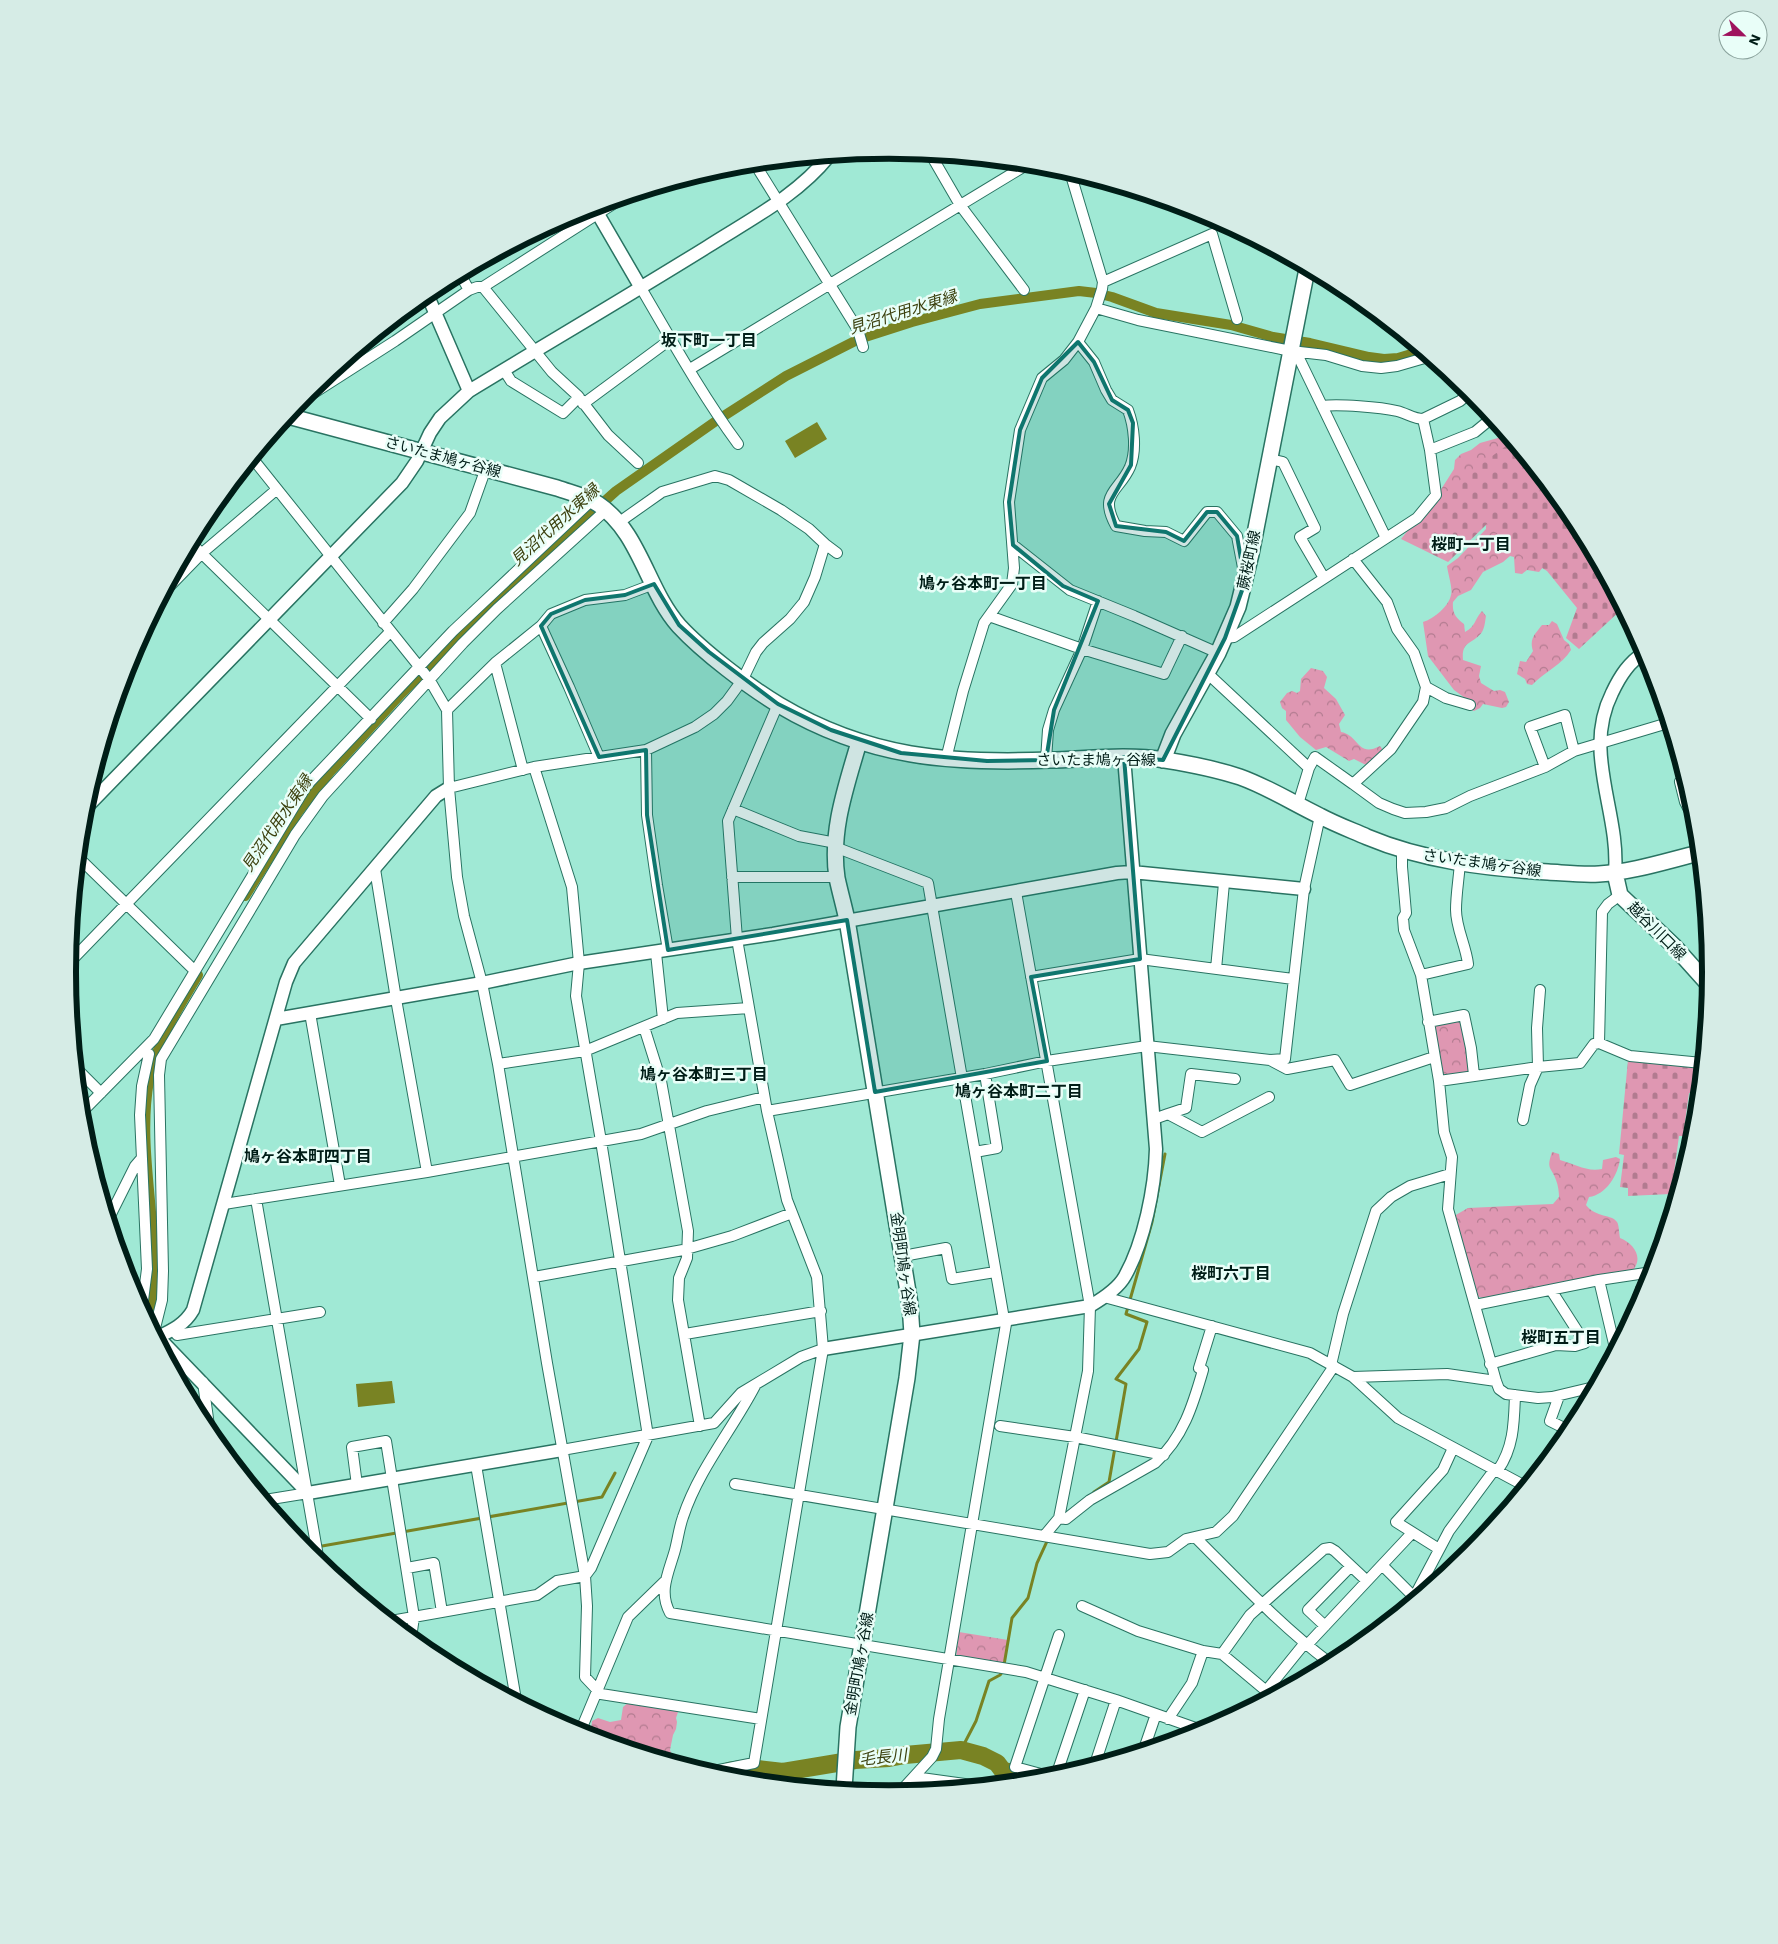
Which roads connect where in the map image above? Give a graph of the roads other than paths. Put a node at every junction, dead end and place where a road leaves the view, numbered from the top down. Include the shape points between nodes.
1 (934, 161) edge
2 (823, 162) edge
3 (759, 170) edge
4 (1018, 170) edge
5 (1072, 181) edge
6 (779, 201) junction
7 (960, 205) junction
8 (598, 214) joint
9 (1306, 275) edge
10 (463, 280) edge
11 (829, 285) junction
12 (483, 287) junction
13 (641, 288) junction
14 (469, 290) junction
15 (1024, 290) dead end
16 (1100, 294) junction
17 (430, 301) edge
18 (434, 312) junction
19 (1237, 319) dead end
20 (671, 339) junction
21 (1078, 342) junction
22 (1293, 345) junction
23 (863, 347) dead end
24 (536, 351) junction
25 (1422, 359) edge
26 (690, 369) junction
27 (504, 370) junction
28 (329, 383) edge
29 (469, 392) junction
30 (1464, 397) edge
31 (581, 401) junction
32 (1322, 406) junction
33 (295, 417) edge
34 (1423, 419) junction
35 (1487, 422) edge
36 (738, 444) dead end
37 (1430, 450) junction
38 (422, 451) junction
39 (1270, 459) junction
40 (256, 463) edge
41 (638, 463) dead end
42 (486, 468) junction
43 (276, 490) junction
44 (599, 505) junction
45 (618, 523) junction
46 (1386, 538) junction
47 (825, 544) junction
48 (1013, 546) junction
49 (196, 548) edge
50 (837, 553) dead end
51 (201, 554) junction
52 (330, 558) junction
53 (1353, 559) junction
54 (180, 576) edge
55 (1324, 578) junction
56 (1245, 582) junction
57 (654, 584) junction
58 (1098, 601) junction
59 (989, 616) junction
60 (270, 620) junction
61 (383, 623) junction
62 (541, 626) junction
63 (390, 632) junction
64 (1182, 636) junction
65 (1225, 638) junction
66 (1082, 649) junction
67 (1218, 653) junction
68 (1638, 657) edge
69 (495, 663) junction
70 (419, 668) junction
71 (1206, 672) junction
72 (429, 679) junction
73 (743, 680) junction
74 (1426, 687) junction
75 (337, 688) junction
76 (778, 704) junction
77 (1470, 705) dead end
78 (447, 710) junction
79 (371, 719) junction
80 (1663, 725) edge
81 (859, 742) junction
82 (1600, 745) junction
83 (646, 750) junction
84 (1574, 751) junction
85 (599, 757) junction
86 (1124, 757) junction
87 (946, 759) junction
88 (1046, 760) junction
89 (1163, 760) junction
90 (534, 767) junction
91 (1545, 767) junction
92 (1309, 768) junction
93 (523, 770) junction
94 (1353, 784) junction
95 (448, 788) junction
96 (95, 798) edge
97 (1298, 804) junction
98 (733, 810) junction
99 (1320, 816) junction
100 (836, 845) junction
101 (1402, 851) junction
102 (1693, 854) edge
103 (84, 862) edge
104 (1460, 862) junction
105 (375, 869) junction
106 (1132, 872) junction
107 (1615, 873) junction
108 (732, 877) junction
109 (837, 877) junction
110 (1224, 882) junction
111 (1304, 889) junction
112 (1016, 892) junction
113 (1620, 894) junction
114 (127, 904) junction
115 (933, 906) junction
116 (847, 920) junction
117 (737, 939) junction
118 (662, 952) junction
119 (77, 955) edge
120 (1140, 959) junction
121 (579, 963) junction
122 (1216, 969) junction
123 (194, 970) junction
124 (1420, 975) junction
125 (1031, 977) junction
126 (1702, 977) edge
127 (1293, 979) junction
128 (482, 984) junction
129 (1540, 990) dead end
130 (396, 999) junction
131 (749, 1008) junction
132 (310, 1013) junction
133 (276, 1019) junction
134 (663, 1019) junction
135 (1428, 1022) junction
136 (644, 1026) junction
137 (1599, 1043) junction
138 (1147, 1046) junction
139 (585, 1051) junction
140 (146, 1052) junction
141 (1434, 1057) junction
142 (161, 1059) junction
143 (1270, 1060) junction
144 (1047, 1061) junction
145 (1696, 1062) edge
146 (498, 1064) junction
147 (1538, 1067) junction
148 (985, 1074) junction
149 (83, 1075) edge
150 (1474, 1075) junction
151 (962, 1077) junction
152 (1235, 1079) dead end
153 (1439, 1081) junction
154 (875, 1092) junction
155 (101, 1093) junction
156 (1269, 1097) dead end
157 (764, 1098) junction
158 (88, 1106) edge
159 (767, 1111) junction
160 (1168, 1114) junction
161 (1154, 1119) junction
162 (1523, 1120) dead end
163 (670, 1124) junction
164 (601, 1141) junction
165 (975, 1152) junction
166 (513, 1157) junction
167 (141, 1159) junction
168 (426, 1172) junction
169 (1450, 1174) junction
170 (340, 1185) junction
171 (256, 1199) junction
172 (224, 1204) junction
173 (113, 1211) edge
174 (792, 1213) junction
175 (688, 1249) junction
176 (903, 1256) junction
177 (620, 1262) junction
178 (995, 1272) junction
179 (1644, 1273) edge
180 (534, 1277) junction
181 (1599, 1280) junction
182 (1551, 1290) junction
183 (144, 1295) edge
184 (1104, 1297) junction
185 (1475, 1305) junction
186 (1090, 1306) junction
187 (821, 1311) junction
188 (320, 1312) dead end
189 (276, 1319) junction
190 (1006, 1319) junction
191 (157, 1326) edge
192 (1212, 1326) junction
193 (173, 1330) junction
194 (161, 1333) edge
195 (685, 1334) junction
196 (912, 1334) junction
197 (1613, 1340) edge
198 (168, 1347) edge
199 (823, 1349) junction
200 (1490, 1364) junction
201 (1333, 1366) junction
202 (1353, 1377) junction
203 (1496, 1381) junction
204 (203, 1382) junction
205 (755, 1386) junction
206 (1586, 1389) edge
207 (1515, 1395) junction
208 (1559, 1396) junction
209 (208, 1415) edge
210 (700, 1426) junction
211 (1000, 1426) dead end
212 (1562, 1428) edge
213 (648, 1436) junction
214 (1075, 1437) junction
215 (1453, 1448) junction
216 (562, 1450) junction
217 (1164, 1455) junction
218 (476, 1465) junction
219 (1496, 1469) junction
220 (392, 1478) junction
221 (1520, 1483) edge
222 (735, 1484) dead end
223 (357, 1485) junction
224 (308, 1493) junction
225 (800, 1495) junction
226 (271, 1499) edge
227 (885, 1509) junction
228 (1059, 1518) junction
229 (973, 1524) junction
230 (1412, 1533) junction
231 (1044, 1536) junction
232 (1196, 1538) junction
233 (1439, 1549) junction
234 (317, 1550) edge
235 (1382, 1565) junction
236 (1351, 1566) junction
237 (407, 1568) junction
238 (585, 1576) junction
239 (1367, 1581) junction
240 (664, 1582) junction
241 (1419, 1588) edge
242 (1411, 1595) edge
243 (500, 1601) junction
244 (1262, 1604) junction
245 (1082, 1606) dead end
246 (442, 1612) junction
247 (414, 1617) junction
248 (398, 1620) edge
249 (1325, 1626) junction
250 (412, 1630) edge
251 (776, 1631) junction
252 (1059, 1635) dead end
253 (1306, 1644) junction
254 (862, 1645) junction
255 (1203, 1651) junction
256 (1222, 1654) junction
257 (950, 1659) junction
258 (1324, 1659) edge
259 (1045, 1678) junction
260 (1274, 1687) edge
261 (1085, 1690) junction
262 (597, 1691) junction
263 (1266, 1691) edge
264 (515, 1693) edge
265 (1116, 1700) junction
266 (1156, 1714) junction
267 (761, 1719) junction
268 (1168, 1719) junction
269 (583, 1725) edge
270 (1192, 1726) edge
271 (1146, 1743) edge
272 (1097, 1757) edge
273 (1059, 1766) edge
274 (727, 1768) edge
275 (1032, 1772) edge
276 (914, 1777) junction
277 (951, 1782) edge
278 (844, 1783) edge
279 (907, 1784) edge

1 - 7 street
2 - 6 street
3 - 6 street
4 - 7 street
5 - 16 street
6 - 11 street
6 - 13 street
7 - 11 street
7 - 15 street
8 - 12 street
8 - 13 street
9 - 22 main road, 蕨桜町線
10 - 14 street
11 - 23 street via 858,330
11 - 26 street
12 - 14 street
12 - 24 street
13 - 20 street
13 - 24 street
14 - 18 street
16 - 19 street via 1212,234
16 - 21 street
16 - 22 street via 1138,320
17 - 18 street
18 - 28 street
18 - 29 street
20 - 26 street
20 - 31 street
21 - 48 street via 1064,360 1042,378 1020,430 1009,502
21 - 56 street via 1094,362 1112,400 1128,410 1133,423 1131,465 1115,488 1109,504 1116,526 1166,532 1184,541 1207,512 1217,512 1237,536
22 - 25 street via 1362,366 1398,366
22 - 32 street
22 - 39 main road, 蕨桜町線
24 - 27 street
24 - 31 street
26 - 36 street
27 - 29 street
27 - 31 street via 511,381 563,413
29 - 38 street via 440,418
30 - 34 street
31 - 41 street via 608,435
32 - 34 street via 1333,404 1397,411
32 - 46 street
33 - 38 main road, さいたま鳩ヶ谷線
34 - 37 street
35 - 37 street via 1475,432
37 - 46 street via 1436,495 1417,518
38 - 42 main road, さいたま鳩ヶ谷線
38 - 52 street via 402,483
39 - 55 street via 1283,462 1315,528 1300,537
39 - 56 main road, 蕨桜町線
40 - 43 street
42 - 44 main road, さいたま鳩ヶ谷線 via 557,488
42 - 61 street via 470,513
43 - 51 street
43 - 52 street
44 - 45 main road, さいたま鳩ヶ谷線
44 - 70 street via 494,590
44 - 72 street
45 - 47 street via 662,492 715,476 729,480 781,510 810,529
45 - 57 main road, さいたま鳩ヶ谷線
46 - 53 street
47 - 50 street
47 - 73 street via 804,602 763,642
48 - 58 street via 1070,590
48 - 59 street via 1012,584
49 - 51 street
51 - 54 street
51 - 60 street
52 - 60 street
52 - 61 street
53 - 55 street
53 - 74 street via 1387,602 1397,629 1414,654
55 - 65 street via 1234,637
56 - 65 main road, 蕨桜町線
57 - 62 street via 625,595 585,600 551,614
57 - 73 main road, さいたま鳩ヶ谷線 via 679,625
58 - 64 street
58 - 66 street
59 - 66 street
59 - 87 street via 963,690
60 - 75 street
60 - 96 street
61 - 63 street
62 - 69 street
62 - 85 street
63 - 70 street
63 - 75 street
64 - 66 street via 1164,674
64 - 67 street
65 - 67 main road, 蕨桜町線
66 - 88 street via 1054,710 1048,730
67 - 71 main road, 蕨桜町線
68 - 82 street via 1615,686 1601,720
69 - 78 street
69 - 93 street
70 - 72 street
70 - 79 street
71 - 89 main road, 蕨桜町線
71 - 92 street
72 - 78 street
72 - 142 street via 322,796
73 - 76 main road, さいたま鳩ヶ谷線
73 - 83 street via 714,714 695,727
74 - 77 street via 1446,698
74 - 94 street via 1423,702 1391,749
75 - 79 street
75 - 114 street
76 - 81 main road, さいたま鳩ヶ谷線
76 - 98 street
78 - 95 street
79 - 123 street via 307,785
80 - 82 street
81 - 87 main road, さいたま鳩ヶ谷線 via 901,753
81 - 100 main road, 金明町鳩ヶ谷線 via 838,821
82 - 84 street
82 - 107 street via 1600,762 1615,843
83 - 85 street
83 - 118 street via 647,815
84 - 91 street
84 - 91 street via 1565,715 1530,727
85 - 90 street
86 - 88 main road, さいたま鳩ヶ谷線
86 - 89 main road, さいたま鳩ヶ谷線
86 - 106 street
87 - 88 main road, さいたま鳩ヶ谷線
89 - 97 main road, さいたま鳩ヶ谷線 via 1240,777
90 - 93 street
90 - 121 street via 572,887
91 - 94 street via 1446,808 1426,812 1405,813 1393,809
92 - 94 street via 1315,757
92 - 97 street
93 - 95 street
95 - 105 street via 436,796
95 - 128 street via 456,877
97 - 99 main road, さいたま鳩ヶ谷線
98 - 100 street via 799,836
98 - 108 street via 728,821
99 - 101 main road, さいたま鳩ヶ谷線
99 - 111 street
100 - 109 main road, 金明町鳩ヶ谷線
100 - 115 street via 928,883
101 - 104 main road, さいたま鳩ヶ谷線
101 - 124 street via 1404,930
102 - 107 main road, さいたま鳩ヶ谷線
103 - 114 street
104 - 107 main road, さいたま鳩ヶ谷線 via 1519,870
104 - 124 street via 1456,911 1468,964
105 - 130 street
105 - 133 street via 294,963
106 - 110 street
106 - 112 street
106 - 120 street
107 - 113 main road, 越谷川口線
108 - 109 street
108 - 117 street
109 - 116 main road, 金明町鳩ヶ谷線
110 - 111 street
110 - 122 street
111 - 127 street
112 - 115 street
112 - 125 street
113 - 126 main road, 越谷川口線
113 - 137 street via 1602,912
114 - 119 street
114 - 123 street
115 - 116 street
115 - 151 street
116 - 117 street
116 - 154 main road, 金明町鳩ヶ谷線
117 - 118 street
117 - 131 street
118 - 121 street
118 - 134 street
120 - 122 street
120 - 125 street
120 - 138 street
121 - 128 street
121 - 139 street via 576,996
122 - 127 street
123 - 140 street
124 - 135 street
125 - 144 street
127 - 143 street via 1284,1060
128 - 130 street
128 - 146 street
129 - 147 street
130 - 132 street
130 - 168 street
131 - 134 street via 677,1013
131 - 157 street
132 - 133 street
132 - 170 street
133 - 172 street
134 - 136 street
135 - 141 street
135 - 150 street via 1464,1015
136 - 139 street
136 - 163 street via 662,1081
137 - 145 street via 1630,1056
137 - 147 street via 1594,1044 1580,1063
138 - 143 street
138 - 144 street
138 - 161 street
139 - 146 street
139 - 164 street
140 - 142 street
140 - 155 street
140 - 167 street via 140,1100
141 - 143 street via 1350,1084 1335,1060 1287,1069
141 - 153 street
142 - 191 street via 162,1300
144 - 148 street
144 - 186 street
146 - 166 street
147 - 150 street
147 - 162 street via 1530,1084
148 - 151 street
148 - 165 street via 997,1148
149 - 155 street
150 - 153 street
151 - 154 street
151 - 165 street
152 - 160 street via 1191,1074 1186,1108
153 - 169 street via 1444,1132 1452,1157
154 - 159 street
154 - 176 main road, 金明町鳩ヶ谷線
155 - 158 street
156 - 160 street via 1202,1132
157 - 159 street
157 - 163 street via 707,1111
159 - 174 street
160 - 161 street
161 - 184 street via 1156,1166 1148,1209 1124,1277
163 - 164 street via 641,1134
163 - 175 street via 688,1231
164 - 166 street
164 - 177 street
165 - 178 street
166 - 168 street
166 - 180 street
167 - 173 street
167 - 183 street via 147,1270
168 - 170 street
169 - 185 street via 1448,1209
169 - 201 street via 1410,1186 1376,1211 1343,1314
170 - 171 street
171 - 172 street
171 - 189 street
172 - 193 street via 193,1310 187,1320
174 - 175 street
174 - 187 street via 817,1277
175 - 177 street
175 - 195 street via 678,1287
176 - 178 street via 946,1248 952,1280
176 - 196 main road, 金明町鳩ヶ谷線
177 - 180 street
177 - 213 street
178 - 190 street
179 - 181 street
180 - 216 street
181 - 182 street
181 - 197 street
182 - 185 street
182 - 200 street via 1585,1343 1556,1345
184 - 186 street
184 - 192 street
185 - 200 street
186 - 190 street
186 - 214 street via 1088,1371
187 - 195 street
187 - 199 street
188 - 189 street
189 - 193 street via 178,1335
189 - 224 street
190 - 196 street
190 - 229 street
192 - 201 street via 1310,1353
192 - 217 street via 1199,1368 1203,1370 1193,1407 1183,1429
193 - 194 street
195 - 210 street
196 - 199 street
196 - 227 main road, 金明町鳩ヶ谷線
198 - 204 street
199 - 205 street via 801,1357
199 - 225 street
200 - 203 street
201 - 202 street
201 - 232 street via 1232,1516 1216,1532
202 - 203 street via 1447,1374
202 - 215 street via 1398,1418
203 - 207 street via 1499,1389
204 - 209 street
204 - 224 street
205 - 210 street via 741,1393 714,1423
205 - 240 street via 704,1470 682,1517
206 - 208 street
207 - 208 street
207 - 219 street via 1510,1445
208 - 212 street via 1550,1421
210 - 213 street
211 - 214 street
213 - 216 street
213 - 238 street
214 - 217 street
214 - 228 street
215 - 219 street
215 - 230 street via 1443,1470 1396,1522
216 - 218 street
216 - 238 street
217 - 228 street via 1090,1500 1066,1519
218 - 220 street
218 - 243 street
219 - 221 street
219 - 233 street
220 - 223 street
220 - 223 street via 386,1441 352,1447
220 - 237 street
222 - 225 street
223 - 224 street
224 - 226 street
224 - 234 street
225 - 227 street
225 - 251 street
227 - 229 street
227 - 254 main road, 金明町鳩ヶ谷線
228 - 231 street
229 - 231 street
229 - 257 street
230 - 233 street
230 - 235 street
231 - 232 street via 1150,1554 1168,1552 1186,1539
232 - 244 street
233 - 241 street
235 - 239 street
235 - 242 street
236 - 239 street
236 - 244 street via 1330,1548 1324,1549
236 - 249 street via 1308,1610
237 - 246 street via 434,1563
237 - 247 street
238 - 243 street via 557,1581 537,1595
238 - 262 street via 585,1677
239 - 249 street
240 - 251 street via 665,1604 670,1613
240 - 262 street via 628,1617
243 - 246 street
243 - 264 street
244 - 253 street
244 - 256 street
245 - 255 street via 1138,1632
246 - 247 street
247 - 248 street
247 - 250 street
249 - 253 street
251 - 254 street
251 - 267 street
252 - 259 street
253 - 258 street
253 - 260 street
254 - 257 street
254 - 278 main road, 金明町鳩ヶ谷線 via 845,1752
255 - 256 street
255 - 268 street via 1192,1683
256 - 263 street
257 - 259 street
257 - 276 street via 936,1749
259 - 261 street
259 - 275 street via 1015,1767
261 - 265 street
261 - 273 street
262 - 267 street
262 - 269 street
265 - 266 street
265 - 272 street
266 - 268 street
266 - 271 street
267 - 274 street via 754,1763
268 - 270 street
276 - 277 street
276 - 279 street

